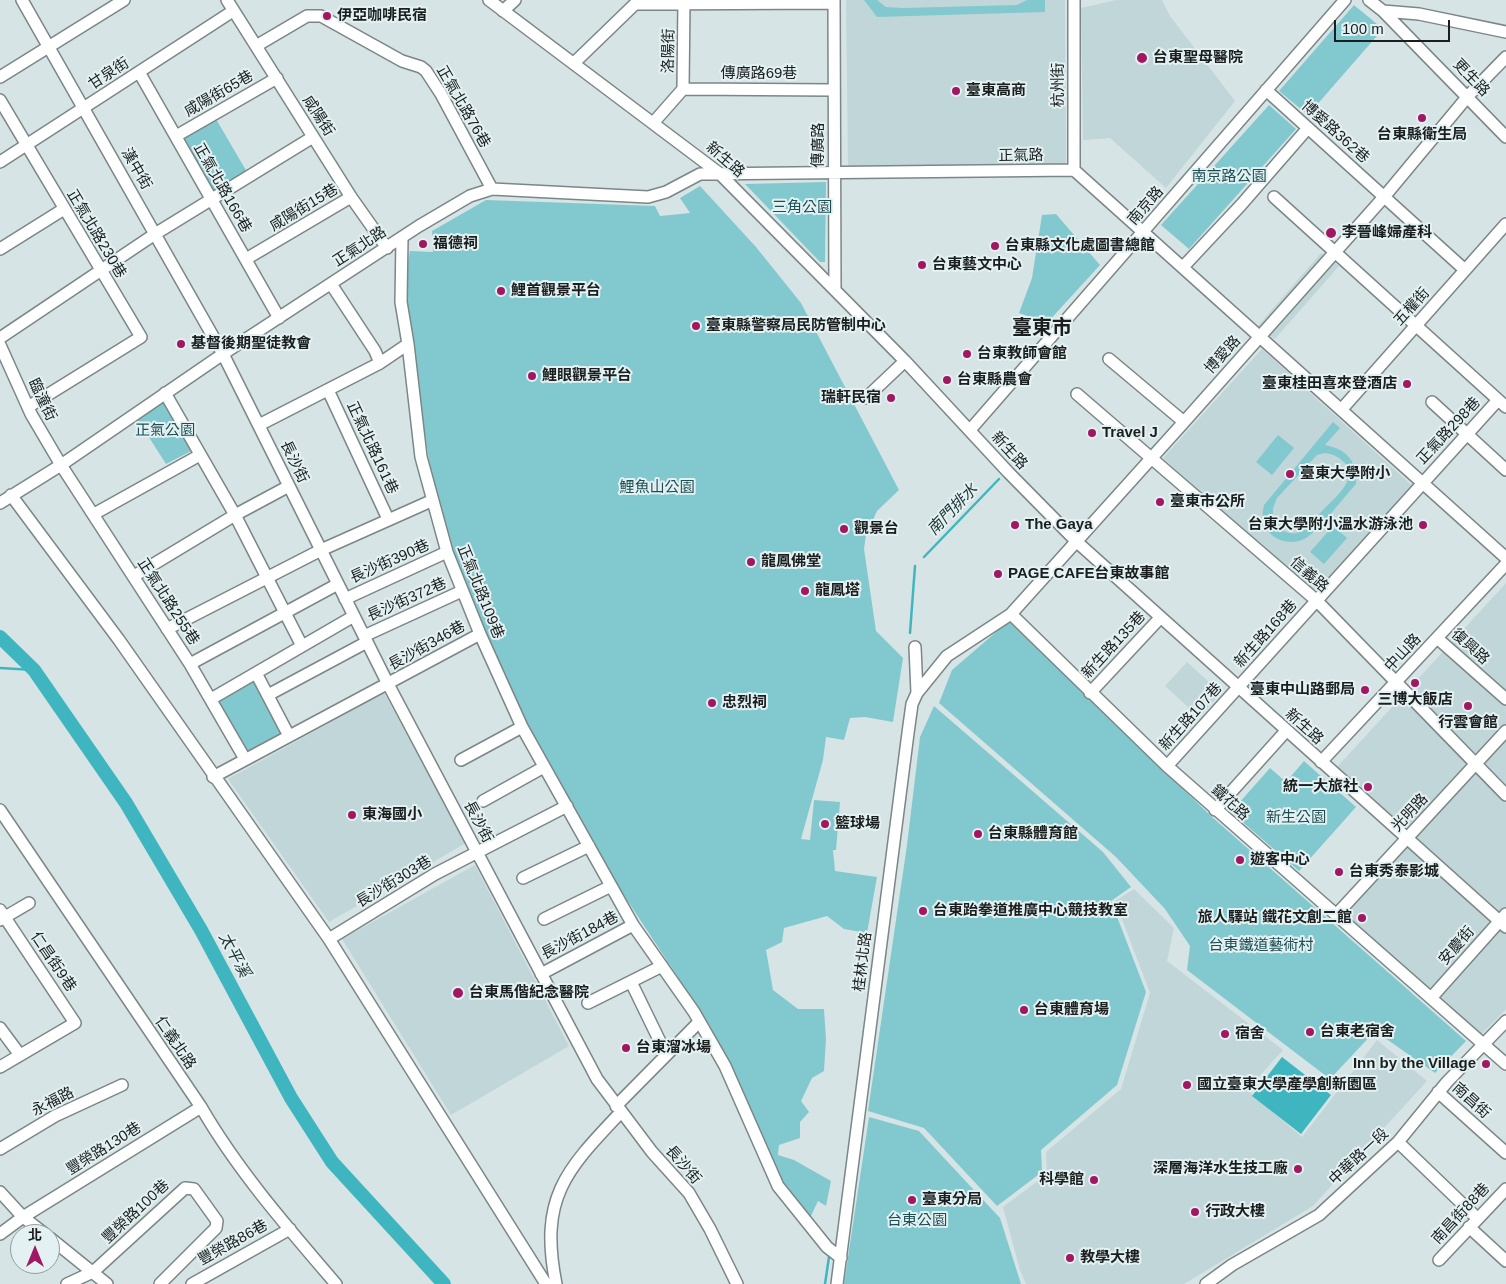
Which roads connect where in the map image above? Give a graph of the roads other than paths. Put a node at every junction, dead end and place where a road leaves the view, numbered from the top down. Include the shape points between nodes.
1 (22, 0) edge
2 (124, 0) edge
3 (227, 0) edge
4 (489, 0) edge
5 (515, 0) edge
6 (1074, 0) edge
7 (1345, 0) edge
8 (1369, 0) edge
9 (684, 2) edge
10 (834, 2) edge
11 (233, 11) junction
12 (504, 11) junction
13 (1383, 11) junction
14 (1506, 32) edge
15 (48, 46) junction
16 (256, 46) junction
17 (1506, 57) edge
18 (574, 63) junction
19 (139, 72) junction
20 (0, 77) edge
21 (277, 78) junction
22 (684, 89) junction
23 (834, 90) junction
24 (1266, 90) junction
25 (1468, 96) junction
26 (0, 100) edge
27 (84, 108) junction
28 (654, 122) junction
29 (1308, 128) junction
30 (176, 136) junction
31 (1506, 136) edge
32 (313, 137) junction
33 (26, 145) junction
34 (0, 162) edge
35 (1074, 170) junction
36 (834, 172) junction
37 (720, 173) junction
38 (492, 189) junction
39 (1384, 196) junction
40 (351, 197) junction
41 (1274, 197) dead end
42 (211, 198) junction
43 (64, 209) junction
44 (1506, 224) edge
45 (1144, 231) junction
46 (155, 234) junction
47 (402, 238) junction
48 (386, 248) junction
49 (0, 249) edge
50 (1335, 252) junction
51 (246, 259) junction
52 (1183, 267) junction
53 (1465, 270) junction
54 (100, 271) junction
55 (331, 284) junction
56 (835, 289) junction
57 (279, 318) junction
58 (1416, 326) junction
59 (1260, 337) junction
60 (0, 338) edge
61 (408, 344) junction
62 (0, 345) edge
63 (223, 354) junction
64 (1109, 358) dead end
65 (905, 361) junction
66 (380, 362) junction
67 (328, 390) junction
68 (165, 393) junction
69 (1077, 394) dead end
70 (866, 398) dead end
71 (1432, 402) dead end
72 (1502, 403) edge
73 (28, 407) junction
74 (1341, 410) junction
75 (1184, 422) junction
76 (259, 425) junction
77 (970, 430) junction
78 (1467, 434) junction
79 (200, 455) junction
80 (1152, 458) junction
81 (58, 467) junction
82 (1506, 470) edge
83 (1422, 482) junction
84 (289, 486) junction
85 (11, 495) junction
86 (431, 501) junction
87 (0, 503) edge
88 (94, 514) junction
89 (235, 515) junction
90 (388, 519) junction
91 (1077, 542) junction
92 (321, 550) junction
93 (447, 552) junction
94 (1506, 558) edge
95 (1506, 564) edge
96 (134, 576) junction
97 (268, 578) junction
98 (338, 584) junction
99 (462, 591) junction
100 (345, 599) junction
101 (1317, 601) junction
102 (286, 612) junction
103 (1011, 614) junction
104 (354, 616) junction
105 (1160, 618) junction
106 (167, 629) junction
107 (480, 634) junction
108 (1437, 638) junction
109 (365, 639) junction
110 (302, 646) junction
111 (916, 647) dead end
112 (947, 656) joint
113 (190, 664) junction
114 (256, 673) junction
115 (1397, 681) junction
116 (388, 684) junction
117 (1238, 688) junction
118 (917, 693) junction
119 (1090, 693) junction
120 (268, 695) junction
121 (211, 699) junction
122 (1506, 699) edge
123 (522, 727) junction
124 (1286, 731) junction
125 (1506, 731) edge
126 (289, 736) junction
127 (244, 759) junction
128 (461, 760) dead end
129 (1321, 762) junction
130 (1477, 763) junction
131 (1167, 766) junction
132 (544, 767) junction
133 (213, 778) junction
134 (1506, 795) edge
135 (483, 801) dead end
136 (567, 806) junction
137 (0, 810) edge
138 (1215, 810) junction
139 (1407, 838) junction
140 (589, 846) junction
141 (476, 852) junction
142 (523, 878) dead end
143 (612, 886) junction
144 (29, 903) dead end
145 (1336, 915) junction
146 (2, 916) edge
147 (544, 919) dead end
148 (1504, 920) edge
149 (633, 925) junction
150 (329, 940) junction
151 (662, 966) junction
152 (542, 974) junction
153 (631, 982) junction
154 (1431, 998) junction
155 (588, 1003) dead end
156 (1506, 1021) edge
157 (699, 1022) junction
158 (0, 1028) edge
159 (1484, 1045) junction
160 (20, 1054) junction
161 (666, 1054) junction
162 (1506, 1064) edge
163 (0, 1067) edge
164 (122, 1086) dead end
165 (1438, 1092) junction
166 (201, 1107) junction
167 (619, 1109) junction
168 (1398, 1142) junction
169 (0, 1149) edge
170 (1506, 1153) edge
171 (1506, 1189) edge
172 (0, 1192) edge
173 (23, 1217) junction
174 (1473, 1222) junction
175 (32, 1224) edge
176 (290, 1229) junction
177 (0, 1234) edge
178 (60, 1246) edge
179 (841, 1258) junction
180 (1439, 1260) dead end
181 (1506, 1261) edge
182 (93, 1272) junction
183 (67, 1284) edge
184 (107, 1284) edge
185 (160, 1284) edge
186 (192, 1284) edge
187 (336, 1284) edge
188 (546, 1284) edge
189 (556, 1284) edge
190 (737, 1284) edge
191 (837, 1284) edge
192 (1206, 1284) edge

1 - 15 street, 漢中街
2 - 15 street
3 - 11 street, 咸陽街
4 - 12 street, 新生路
5 - 12 street
6 - 35 street, 杭州街
7 - 24 street, 南京路
8 - 13 street, 更生路
9 - 10 street
9 - 18 street via 635,4
9 - 22 street, 洛陽街
10 - 23 street, 傳廣路
11 - 16 street, 咸陽街
11 - 19 street, 甘泉街
12 - 18 street, 新生路
13 - 14 street via 1419,14
13 - 25 street, 更生路
15 - 20 street
15 - 27 street, 漢中街
16 - 21 street, 咸陽街
16 - 38 street, 正氣北路76巷 via 307,16 314,16 327,19 402,61 426,70
17 - 25 street, 博愛路
18 - 28 street, 新生路
19 - 27 street, 甘泉街
19 - 30 street, 正氣北路166巷
21 - 30 street, 咸陽街65巷
21 - 32 street, 咸陽街
22 - 23 street, 傳廣路69巷
22 - 28 street, 洛陽街
23 - 36 street, 傳廣路
24 - 29 street, 博愛路362巷
24 - 45 street, 南京路
25 - 31 street, 更生路
25 - 39 street, 博愛路
26 - 33 street, 正氣北路230巷
27 - 33 street, 甘泉街
27 - 46 street, 漢中街
28 - 37 street, 新生路
29 - 39 street, 博愛路362巷
29 - 52 street
30 - 42 street, 正氣北路166巷
32 - 40 street, 咸陽街
32 - 42 street
33 - 34 street, 甘泉街
33 - 43 street, 正氣北路230巷
35 - 36 street, 正氣路
35 - 45 street
36 - 37 street, 正氣路
36 - 56 street, 傳廣路
37 - 38 street, 正氣北路 via 700,174 666,192 648,197
37 - 56 street, 新生路
38 - 47 street, 正氣北路 via 470,196
39 - 50 street, 博愛路
39 - 53 street, 博愛路362巷
40 - 48 street, 咸陽街
40 - 51 street, 咸陽街15巷
41 - 50 street
42 - 46 street
42 - 51 street, 正氣北路166巷
43 - 49 street
43 - 54 street, 正氣北路230巷
44 - 53 street, 五權街
45 - 52 street
45 - 77 street, 南京路
46 - 54 street
46 - 63 street, 漢中街
47 - 48 street, 正氣北路
47 - 61 street, 正氣北路109巷 via 401,302
48 - 55 street, 正氣北路
50 - 58 street
50 - 59 street, 博愛路
51 - 57 street, 正氣北路166巷
52 - 59 street
53 - 58 street, 五權街
54 - 60 street
54 - 73 street, 正氣北路230巷 via 141,337
55 - 57 street, 正氣北路
55 - 66 street
56 - 65 street, 新生路
57 - 63 street, 正氣北路
58 - 72 street
58 - 74 street, 五權街
59 - 74 street
59 - 75 street, 博愛路
61 - 66 street
61 - 86 street, 正氣北路109巷 via 421,457
62 - 73 street, 臨潼街
63 - 68 street, 正氣北路
63 - 76 street, 長沙街
64 - 75 street
65 - 70 street
65 - 77 street, 新生路
66 - 67 street
67 - 76 street
67 - 90 street, 正氣北路161巷
68 - 79 street
68 - 81 street, 正氣北路
69 - 80 street, 信義路
71 - 78 street
72 - 78 street, 正氣路298巷
73 - 81 street, 臨潼街
74 - 83 street
75 - 80 street, 博愛路
76 - 84 street, 長沙街
77 - 91 street, 新生路
78 - 82 street
78 - 83 street, 正氣路298巷
79 - 88 street
79 - 89 street
80 - 91 street, 博愛路
80 - 101 street, 信義路
81 - 85 street, 正氣北路
81 - 88 street, 正氣北路255巷
83 - 94 street
83 - 101 street, 正氣路298巷
84 - 89 street
84 - 92 street, 長沙街
85 - 87 street, 正氣北路
85 - 133 street via 119,640
86 - 90 street
86 - 93 street, 正氣北路109巷
88 - 96 street, 正氣北路255巷
89 - 96 street
89 - 97 street
90 - 92 street
91 - 103 street, 博愛路
91 - 105 street, 新生路
92 - 97 street
92 - 98 street, 長沙街
93 - 99 street, 正氣北路109巷
93 - 100 street, 長沙街390巷
95 - 108 street, 中山路
96 - 106 street, 正氣北路255巷
97 - 102 street
97 - 106 street
98 - 100 street, 長沙街
98 - 102 street
99 - 107 street, 正氣北路109巷
99 - 109 street, 長沙街372巷
100 - 104 street, 長沙街
101 - 115 street, 信義路
101 - 117 street, 新生路168巷
102 - 110 street
102 - 113 street
103 - 112 street, 博愛路
103 - 119 street, 鐵花路
104 - 109 street, 長沙街
104 - 110 street
105 - 117 street, 新生路
105 - 119 street, 新生路135巷
106 - 113 street, 正氣北路255巷
107 - 116 street, 長沙街346巷
107 - 123 street, 正氣北路109巷
108 - 115 street, 中山路
108 - 122 street, 復興路
109 - 116 street, 長沙街
109 - 120 street, 長沙街372巷
110 - 114 street
111 - 118 street
112 - 118 street, 桂林北路
113 - 121 street, 正氣北路255巷
114 - 120 street
114 - 121 street
115 - 129 street, 中山路
115 - 130 street, 信義路
116 - 126 street, 長沙街346巷
116 - 141 street, 長沙街
117 - 124 street, 新生路
117 - 131 street, 新生路107巷
118 - 179 street, 桂林北路 via 909,726
119 - 131 street, 鐵花路
120 - 126 street
121 - 127 street, 正氣北路255巷
123 - 128 street
123 - 132 street, 正氣北路109巷
124 - 129 street, 新生路
124 - 138 street
125 - 130 street, 光明路
126 - 127 street, 長沙街346巷
127 - 133 street, 長沙街346巷
129 - 139 street, 新生路
130 - 134 street, 信義路
130 - 139 street, 光明路
131 - 138 street, 鐵花路
132 - 135 street
132 - 136 street, 正氣北路109巷
133 - 150 street
136 - 140 street, 正氣北路109巷
136 - 141 street, 長沙街303巷
137 - 166 street, 仁義北路
138 - 145 street, 鐵花路
139 - 145 street, 光明路
139 - 148 street, 新生路
140 - 142 street
140 - 143 street, 正氣北路109巷
141 - 150 street, 長沙街303巷
141 - 152 street, 長沙街
143 - 147 street
143 - 149 street, 正氣北路109巷
144 - 146 street
145 - 154 street, 鐵花路
146 - 160 street, 仁昌街9巷 via 75,1023
148 - 154 street, 安慶街
149 - 151 street, 正氣北路109巷
149 - 152 street, 長沙街184巷
150 - 188 street
151 - 153 street
151 - 157 street, 正氣北路109巷
152 - 167 street, 長沙街 via 596,1079
153 - 155 street
153 - 161 street
154 - 159 street, 鐵花路
156 - 159 street, 中華路一段
157 - 161 street
157 - 179 street, 正氣北路109巷 via 725,1066 778,1186 827,1247
158 - 160 street
159 - 162 street, 鐵花路
159 - 165 street, 中華路一段
160 - 163 street
161 - 167 street
164 - 169 street, 永福路 via 55,1116
165 - 168 street, 中華路一段
165 - 170 street, 南昌街
166 - 173 street, 豐榮路130巷
166 - 176 street, 仁義北路 via 218,1137
167 - 189 street via 560,1186 552,1213 550,1257
167 - 190 street, 長沙街 via 689,1192
168 - 174 street
168 - 192 street, 中華路一段 via 1319,1215 1232,1265
171 - 174 street, 南昌街88巷
172 - 173 street
173 - 175 street
173 - 177 street, 豐榮路130巷
174 - 180 street, 南昌街88巷
174 - 181 street
176 - 186 street, 豐榮路86巷
176 - 187 street, 仁義北路
178 - 182 street
179 - 191 street, 桂林北路
182 - 183 street, 豐榮路100巷
182 - 184 street
182 - 185 street, 豐榮路100巷 via 185,1188 194,1189 217,1221 216,1228

